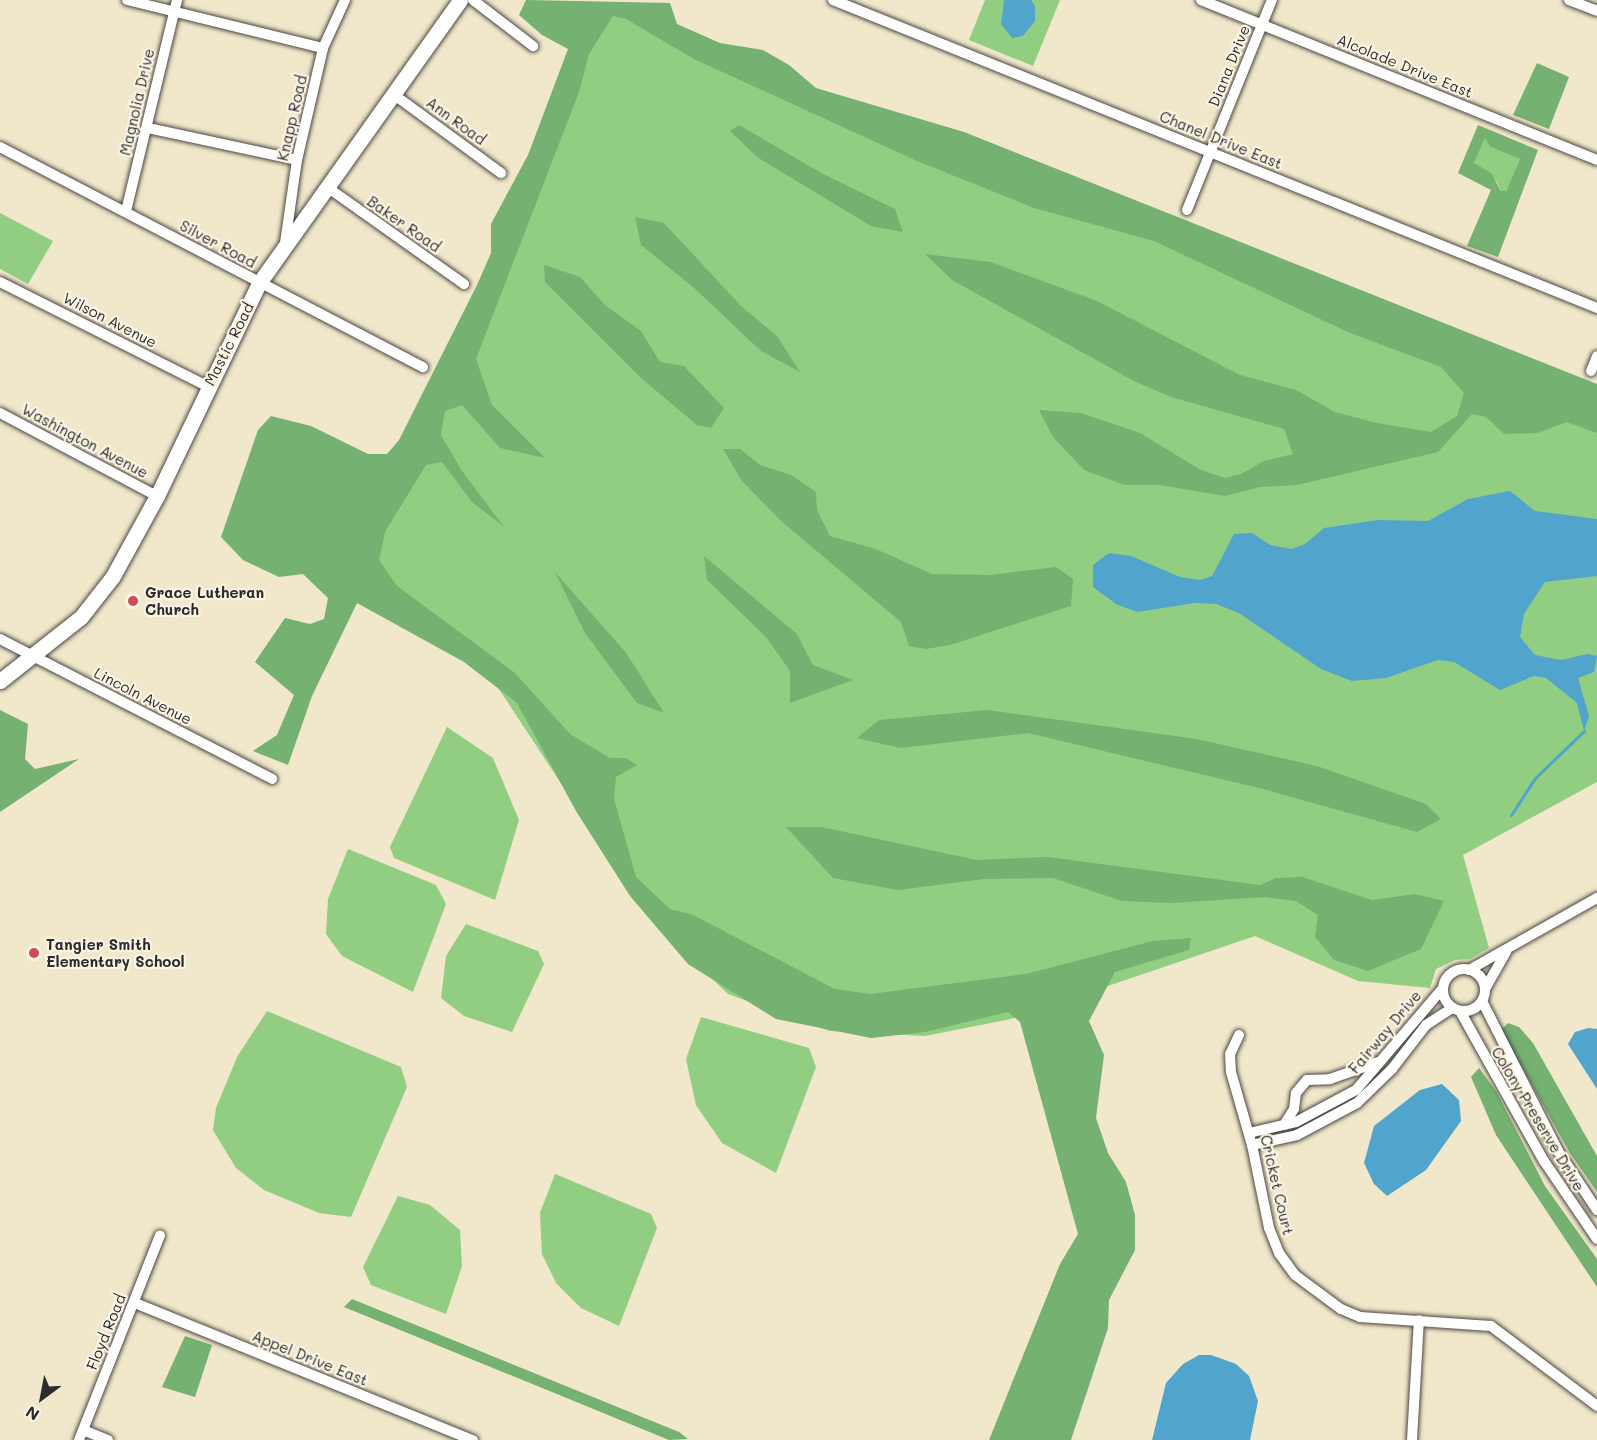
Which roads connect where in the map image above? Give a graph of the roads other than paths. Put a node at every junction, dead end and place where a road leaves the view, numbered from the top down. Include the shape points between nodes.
1 (127, 0) edge
2 (345, 0) edge
3 (460, 0) edge
4 (473, 0) edge
5 (833, 0) edge
6 (1201, 0) edge
7 (1272, 0) edge
8 (1569, 0) edge
9 (175, 6) edge
10 (1597, 12) edge
11 (1262, 25) junction
12 (533, 46) dead end
13 (323, 48) junction
14 (393, 94) junction
15 (148, 128) junction
16 (0, 147) edge
17 (1210, 152) junction
18 (297, 160) junction
19 (1597, 160) edge
20 (501, 173) dead end
21 (327, 187) junction
22 (1187, 210) dead end
23 (126, 211) junction
24 (284, 246) junction
25 (0, 282) edge
26 (259, 283) junction
27 (464, 284) dead end
28 (1597, 308) edge
29 (1597, 356) edge
30 (423, 367) dead end
31 (1591, 371) dead end
32 (207, 386) junction
33 (0, 413) edge
34 (157, 495) junction
35 (0, 639) edge
36 (34, 657) junction
37 (0, 681) edge
38 (272, 779) dead end
39 (1597, 898) edge
40 (1506, 952) junction
41 (1469, 970) junction
42 (1443, 988) junction
43 (1485, 989) junction
44 (1482, 1001) junction
45 (1456, 1010) junction
46 (1239, 1035) dead end
47 (1381, 1060) junction
48 (1294, 1109) junction
49 (1305, 1118) junction
50 (1284, 1125) junction
51 (1310, 1129) junction
52 (1249, 1133) junction
53 (1252, 1145) junction
54 (1597, 1210) edge
55 (160, 1235) dead end
56 (1597, 1239) edge
57 (135, 1303) junction
58 (1419, 1320) junction
59 (1597, 1406) edge
60 (81, 1435) edge
61 (108, 1440) edge
62 (473, 1440) edge
63 (1412, 1440) edge

1 - 9 street
2 - 13 street, Knapp Road
3 - 14 main road, Mastic Road
4 - 12 street
5 - 17 street, Chanel Drive East
6 - 11 street, Alcolade Drive East
7 - 11 street, Diana Drive
8 - 10 street
9 - 13 street
9 - 15 street, Magnolia Drive
11 - 17 street, Diana Drive
11 - 19 street, Alcolade Drive East
13 - 18 street, Knapp Road
14 - 20 street, Ann Road
14 - 21 main road, Mastic Road
15 - 18 street
15 - 23 street, Magnolia Drive
16 - 23 street, Silver Road
17 - 22 street, Diana Drive
17 - 28 street, Chanel Drive East
18 - 24 street, Knapp Road
21 - 24 main road, Mastic Road
21 - 27 street, Baker Road
23 - 26 street, Silver Road
24 - 26 main road, Mastic Road
25 - 32 street, Wilson Avenue
26 - 30 street, Silver Road
26 - 32 main road, Mastic Road
29 - 31 street
32 - 34 main road, Mastic Road
33 - 34 street, Washington Avenue
34 - 36 main road, Mastic Road via 126,557 97,599
35 - 36 street, Lincoln Avenue
36 - 37 main road, Mastic Road
36 - 38 street, Lincoln Avenue
39 - 40 street
40 - 41 street
40 - 43 street
41 - 42 street via 1453,972
41 - 43 street via 1480,977
42 - 45 street via 1444,998
42 - 47 street, Fairway Drive
43 - 44 street
44 - 45 street via 1472,1010
44 - 54 street, Colony Preserve Drive via 1558,1151
45 - 51 street, Fairway Drive via 1426,1025 1368,1094 1344,1112
45 - 56 street, Colony Preserve Drive via 1544,1161
46 - 52 street, Cricket Court via 1230,1054 1231,1072
47 - 48 street via 1330,1079 1307,1080 1296,1093
47 - 49 street, Fairway Drive via 1356,1090
48 - 49 street
48 - 50 street
49 - 50 street, Fairway Drive
49 - 51 street
50 - 52 street, Fairway Drive
51 - 53 street, Fairway Drive
52 - 53 street, Cricket Court
53 - 58 street, Cricket Court via 1269,1228 1278,1253 1294,1275 1341,1309 1360,1317
55 - 57 street, Floyd Road
57 - 60 street, Floyd Road
57 - 62 street, Appel Drive East
58 - 59 street, Cricket Court via 1491,1326
58 - 63 street
60 - 61 street

